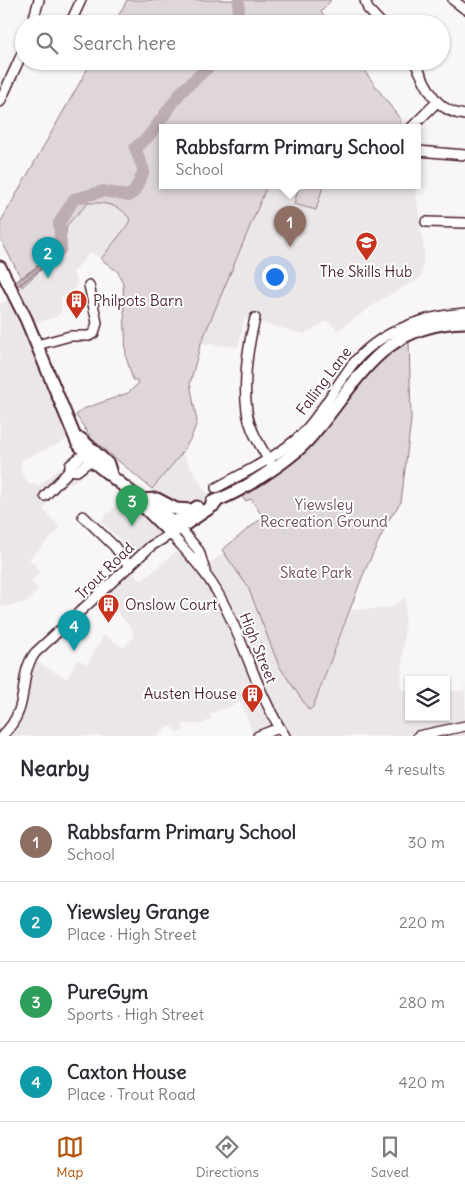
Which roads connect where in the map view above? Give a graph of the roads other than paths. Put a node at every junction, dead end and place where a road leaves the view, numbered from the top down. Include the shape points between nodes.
1 (39, 0) edge
2 (81, 0) edge
3 (365, 0) edge
4 (453, 0) edge
5 (465, 10) edge
6 (35, 15) edge
7 (74, 15) edge
8 (374, 15) edge
9 (15, 69) edge
10 (419, 70) edge
11 (0, 102) edge
12 (436, 103) junction
13 (465, 116) edge
14 (415, 124) edge
15 (421, 151) edge
16 (465, 155) edge
17 (426, 222) dead end
18 (465, 223) edge
19 (0, 268) edge
20 (89, 285) dead end
21 (465, 313) edge
22 (255, 318) dead end
23 (465, 322) edge
24 (37, 345) junction
25 (91, 454) junction
26 (271, 464) junction
27 (216, 488) dead end
28 (45, 496) dead end
29 (141, 500) junction
30 (218, 500) junction
31 (192, 510) junction
32 (83, 516) dead end
33 (173, 528) junction
34 (130, 567) junction
35 (465, 726) edge
36 (279, 728) junction
37 (2, 736) edge
38 (258, 736) edge
39 (285, 736) edge
40 (421, 736) edge

1 - 6 street
2 - 7 street
3 - 8 street
4 - 5 street
9 - 11 street
10 - 12 street
12 - 13 street via 447,111
12 - 14 street
15 - 16 street
17 - 18 street
19 - 24 main road, High Street
20 - 24 street via 97,323 94,333
21 - 26 street, Falling Lane via 423,319 374,345 346,372 311,424
22 - 26 street via 249,340 247,412
23 - 26 main road, Falling Lane via 423,328 392,343 363,371 304,445
24 - 25 main road, High Street via 65,414
25 - 28 street
25 - 29 main road, High Street via 108,464 111,474
26 - 27 street, Falling Lane
26 - 30 main road, Falling Lane
29 - 31 main road via 157,499 176,509
29 - 33 main road, High Street via 152,503
30 - 31 main road, Falling Lane
30 - 33 main road, Falling Lane
31 - 33 main road, Falling Lane
32 - 34 street
33 - 34 street, Trout Road
33 - 36 street, High Street via 199,551 204,571 226,610 259,691
34 - 37 street, Trout Road via 28,663 17,720
35 - 40 street
36 - 38 street
36 - 39 street, High Street

